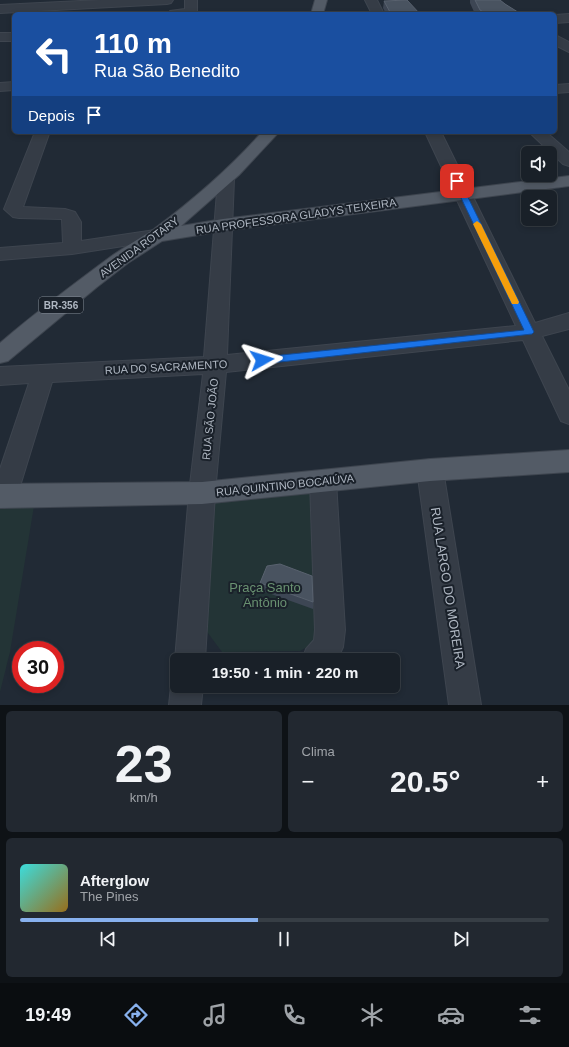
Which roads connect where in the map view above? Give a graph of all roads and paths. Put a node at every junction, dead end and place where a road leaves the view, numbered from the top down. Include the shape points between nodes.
1 (167, 0) edge
2 (191, 0) edge
3 (321, 0) edge
4 (371, 0) edge
5 (0, 9) edge
6 (188, 12) edge
7 (318, 12) edge
8 (377, 12) edge
9 (569, 18) edge
10 (557, 19) edge
11 (0, 37) edge
12 (12, 37) edge
13 (557, 40) edge
14 (569, 48) edge
15 (12, 86) edge
16 (0, 87) edge
17 (569, 88) edge
18 (557, 89) edge
19 (41, 134) dead end
20 (269, 134) edge
21 (434, 134) edge
22 (539, 134) edge
23 (569, 162) edge
24 (226, 179) junction
25 (569, 181) edge
26 (463, 193) junction
27 (223, 225) junction
28 (155, 236) junction
29 (72, 248) junction
30 (0, 254) edge
31 (569, 321) edge
32 (529, 332) junction
33 (0, 355) edge
34 (215, 365) junction
35 (42, 374) junction
36 (0, 376) edge
37 (569, 414) edge
38 (569, 461) edge
39 (430, 470) junction
40 (322, 481) junction
41 (202, 493) junction
42 (2, 496) edge
43 (191, 653) edge
44 (323, 653) edge
45 (186, 693) edge
46 (185, 705) edge
47 (465, 705) edge

1 - 5 street
2 - 6 street via 191,11
3 - 7 main road
4 - 8 street
9 - 10 street
11 - 12 street
13 - 14 street
15 - 16 street
17 - 18 street
19 - 29 street via 13,209 19,213 69,216 72,222
20 - 24 main road, AVENIDA ROTARY / BR-356
21 - 26 street
22 - 23 street
24 - 27 street, RUA SÃO JOÃO
24 - 28 main road, AVENIDA ROTARY / BR-356
25 - 26 main road, RUA PROFESSORA GLADYS TEIXEIRA
26 - 27 main road, RUA PROFESSORA GLADYS TEIXEIRA
26 - 32 street
27 - 28 main road, RUA PROFESSORA GLADYS TEIXEIRA
27 - 34 street, RUA SÃO JOÃO
28 - 29 street, RUA PROFESSORA GLADYS TEIXEIRA
28 - 33 main road, AVENIDA ROTARY / BR-356 via 35,325
29 - 30 street, RUA PROFESSORA GLADYS TEIXEIRA
31 - 32 street, RUA DO SACRAMENTO
32 - 34 street, RUA DO SACRAMENTO
32 - 37 street
34 - 35 street, RUA DO SACRAMENTO
34 - 41 street, RUA SÃO JOÃO
35 - 36 street, RUA DO SACRAMENTO
35 - 42 street
38 - 39 main road, RUA QUINTINO BOCAIÚVA
39 - 40 main road, RUA QUINTINO BOCAIÚVA
39 - 47 street, RUA LARGO DO MOREIRA
40 - 41 main road, RUA QUINTINO BOCAIÚVA
40 - 44 street via 330,630 328,647
41 - 42 main road, RUA QUINTINO BOCAIÚVA
41 - 43 street, RUA SÃO JOÃO
45 - 46 street

